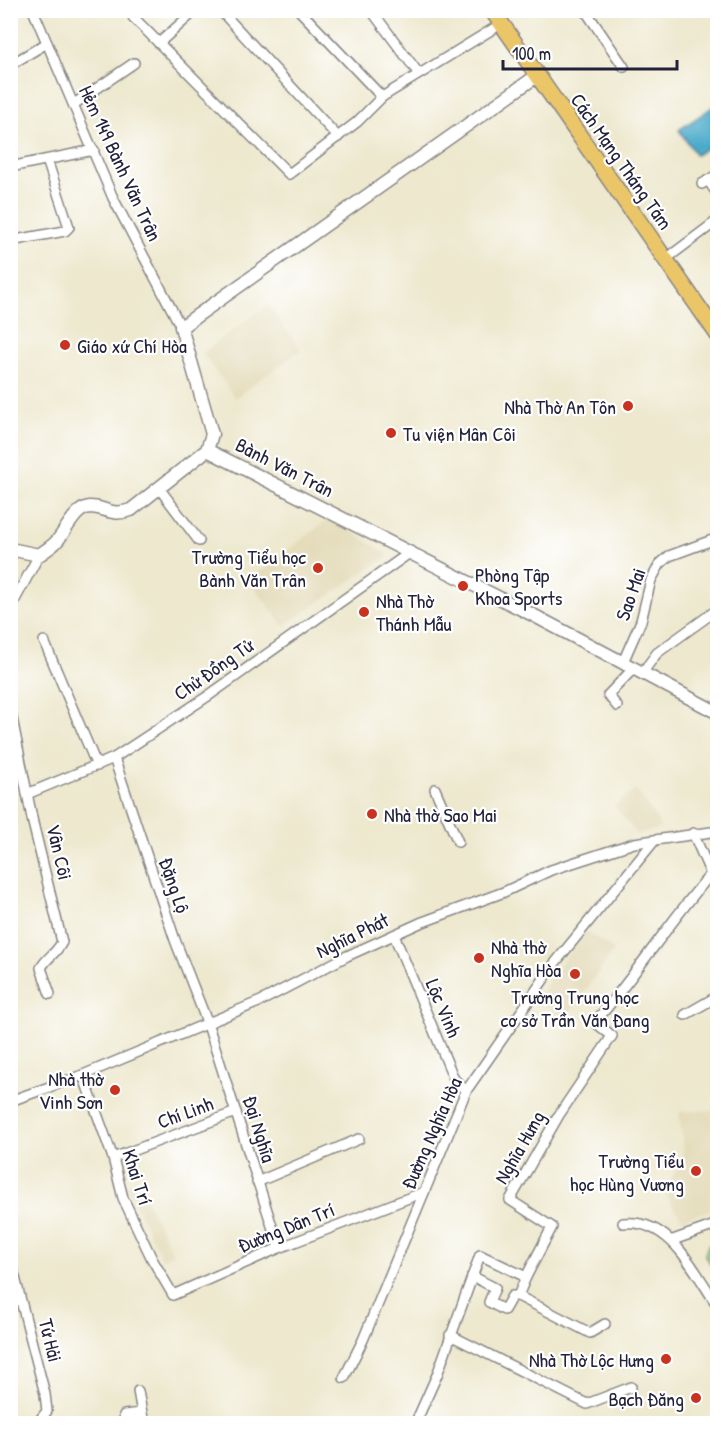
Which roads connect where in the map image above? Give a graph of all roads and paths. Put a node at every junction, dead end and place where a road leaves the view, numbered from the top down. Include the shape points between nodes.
1 (33, 10) edge
2 (196, 10) edge
3 (220, 10) edge
4 (299, 10) edge
5 (371, 10) edge
6 (492, 10) edge
7 (585, 10) edge
8 (133, 17) dead end
9 (501, 24) junction
10 (159, 43) junction
11 (47, 44) junction
12 (134, 63) dead end
13 (10, 65) edge
14 (624, 68) dead end
15 (419, 74) junction
16 (538, 75) junction
17 (382, 97) junction
18 (74, 104) junction
19 (338, 137) junction
20 (94, 150) junction
21 (47, 160) junction
22 (10, 167) edge
23 (717, 174) edge
24 (717, 195) edge
25 (717, 220) edge
26 (10, 241) edge
27 (666, 260) junction
28 (181, 327) junction
29 (717, 335) edge
30 (207, 450) junction
31 (159, 488) junction
32 (717, 538) edge
33 (199, 541) dead end
34 (10, 549) edge
35 (408, 554) junction
36 (39, 555) junction
37 (10, 609) edge
38 (717, 609) edge
39 (44, 641) dead end
40 (633, 668) junction
41 (617, 706) dead end
42 (10, 708) edge
43 (717, 713) edge
44 (114, 758) junction
45 (97, 766) junction
46 (435, 789) dead end
47 (27, 794) junction
48 (717, 831) edge
49 (693, 833) junction
50 (655, 840) junction
51 (458, 842) dead end
52 (394, 935) junction
53 (50, 994) dead end
54 (717, 996) edge
55 (685, 1015) dead end
56 (207, 1022) junction
57 (83, 1075) junction
58 (466, 1091) junction
59 (10, 1101) edge
60 (236, 1113) junction
61 (359, 1139) dead end
62 (113, 1158) junction
63 (257, 1182) junction
64 (424, 1191) junction
65 (623, 1223) dead end
66 (717, 1224) edge
67 (673, 1240) junction
68 (279, 1248) junction
69 (10, 1258) edge
70 (472, 1276) junction
71 (526, 1278) junction
72 (167, 1287) joint
73 (518, 1296) junction
74 (717, 1306) edge
75 (605, 1324) dead end
76 (450, 1335) junction
77 (344, 1378) dead end
78 (631, 1387) dead end
79 (138, 1391) dead end
80 (124, 1415) dead end
81 (143, 1418) edge
82 (31, 1424) edge
83 (415, 1424) edge

1 - 11 street, Hẻm 149 Bành Văn Trân
2 - 10 street
3 - 19 street
4 - 17 street
5 - 15 street
6 - 9 main road, Cách Mạng Tháng Tám
7 - 14 street
8 - 10 street
9 - 15 street
9 - 16 main road, Cách Mạng Tháng Tám
10 - 19 street via 289,174
11 - 13 street
11 - 18 street, Hẻm 149 Bành Văn Trân
12 - 18 street
15 - 17 street
16 - 27 main road, Cách Mạng Tháng Tám
16 - 28 street
17 - 19 street
18 - 20 street, Hẻm 149 Bành Văn Trân
20 - 21 street
20 - 28 street, Hẻm 149 Bành Văn Trân via 113,198
21 - 22 street
21 - 26 street via 69,227
23 - 24 street via 705,182
25 - 27 street
27 - 29 main road, Cách Mạng Tháng Tám
28 - 30 street, Bành Văn Trân via 212,434
30 - 31 street
30 - 35 street, Bành Văn Trân
31 - 33 street
31 - 36 street via 122,513 82,509 54,544
32 - 40 street, Sao Mai via 669,556 660,564 651,580
34 - 36 street
35 - 40 street, Bành Văn Trân
35 - 44 street, Chử Đồng Tử
36 - 37 street
38 - 40 street
39 - 45 street
40 - 41 street via 608,695
40 - 43 street, Bành Văn Trân
42 - 47 street, Vân Côi
44 - 45 street, Chử Đồng Tử
44 - 56 street, Đặng Lộ
45 - 47 street, Chử Đồng Tử
46 - 51 street
47 - 53 street, Vân Côi via 62,942 42,968
48 - 49 street, Nghĩa Phát
49 - 50 street, Nghĩa Phát
49 - 71 street, Nghĩa Hưng via 711,874 595,1022 612,1036 558,1115 510,1200 552,1227
50 - 52 street, Nghĩa Phát via 551,870
50 - 58 street, Đường Nghĩa Hòa via 555,963
52 - 56 street, Nghĩa Phát
52 - 58 street, Lộc Vinh via 454,1078
54 - 55 street
56 - 57 street, Nghĩa Phát
56 - 60 street, Đại Nghĩa
57 - 59 street, Nghĩa Phát
57 - 62 street, Khai Trí
58 - 64 street, Đường Nghĩa Hòa
60 - 62 street, Chí Linh
60 - 63 street, Đại Nghĩa
61 - 63 street
62 - 72 street, Khai Trí via 123,1198
63 - 68 street, Đại Nghĩa
64 - 68 street, Đường Dân Trí
64 - 77 street, Đường Nghĩa Hòa
65 - 67 street via 638,1222
66 - 67 street
67 - 74 street
68 - 72 street, Đường Dân Trí via 173,1295
69 - 82 street, Tứ Hải via 45,1394 47,1411
70 - 71 street via 480,1255
70 - 73 street via 495,1288 489,1302 504,1310 512,1296
70 - 76 street
71 - 73 street
73 - 75 street via 590,1333
76 - 78 street via 587,1404
76 - 83 street
79 - 81 street
80 - 81 street

